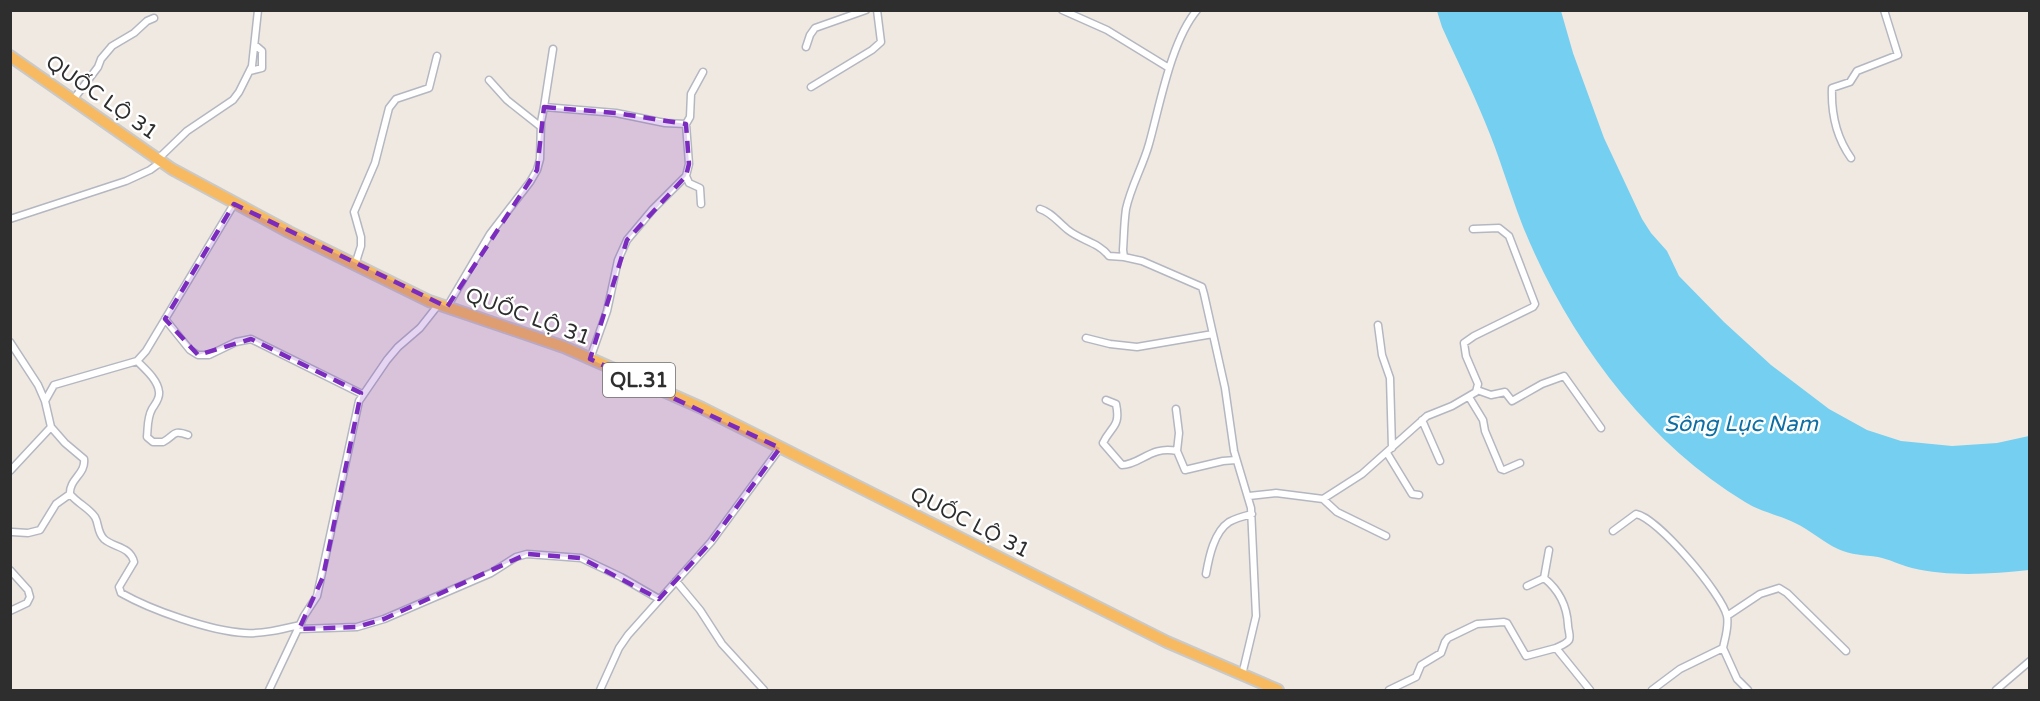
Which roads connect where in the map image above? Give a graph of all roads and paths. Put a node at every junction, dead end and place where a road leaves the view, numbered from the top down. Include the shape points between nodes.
1 (258, 10) edge
2 (866, 10) edge
3 (877, 10) edge
4 (1062, 10) edge
5 (1197, 10) edge
6 (1884, 10) edge
7 (154, 18) dead end
8 (255, 45) junction
9 (806, 47) dead end
10 (554, 49) dead end
11 (10, 56) edge
12 (437, 56) dead end
13 (1169, 68) junction
14 (250, 71) junction
15 (703, 72) dead end
16 (489, 80) dead end
17 (811, 87) dead end
18 (73, 100) junction
19 (544, 107) junction
20 (686, 124) junction
21 (541, 127) junction
22 (1851, 158) dead end
23 (160, 161) junction
24 (686, 176) junction
25 (234, 204) junction
26 (701, 204) dead end
27 (1040, 209) dead end
28 (10, 219) edge
29 (1473, 229) dead end
30 (1124, 257) junction
31 (355, 265) junction
32 (443, 306) junction
33 (165, 319) junction
34 (1378, 325) dead end
35 (1213, 334) junction
36 (1086, 338) dead end
37 (10, 342) edge
38 (590, 359) junction
39 (137, 361) junction
40 (38, 385) junction
41 (54, 386) junction
42 (1477, 390) junction
43 (362, 394) junction
44 (1469, 397) junction
45 (1106, 400) dead end
46 (45, 401) junction
47 (1176, 409) dead end
48 (1422, 420) junction
49 (51, 427) junction
50 (1601, 428) dead end
51 (188, 435) dead end
52 (780, 448) junction
53 (1389, 450) junction
54 (1176, 451) junction
55 (1236, 460) junction
56 (1440, 461) dead end
57 (1521, 463) dead end
58 (10, 471) edge
59 (70, 494) junction
60 (1419, 495) dead end
61 (1249, 496) junction
62 (1323, 499) junction
63 (1252, 514) junction
64 (1613, 531) dead end
65 (12, 532) dead end
66 (1386, 536) dead end
67 (1549, 550) dead end
68 (10, 570) edge
69 (1206, 574) dead end
70 (1544, 578) junction
71 (676, 581) junction
72 (1527, 586) dead end
73 (659, 599) junction
74 (10, 611) edge
75 (1727, 616) junction
76 (299, 627) junction
77 (1556, 648) junction
78 (1723, 648) junction
79 (1846, 651) dead end
80 (2030, 661) edge
81 (1242, 676) junction
82 (269, 690) edge
83 (600, 690) edge
84 (764, 690) edge
85 (1278, 690) edge
86 (1389, 690) edge
87 (1590, 690) edge
88 (1652, 690) edge
89 (1748, 690) edge
90 (1996, 690) edge

1 - 8 street
2 - 9 street via 815,28
3 - 17 street via 881,42
4 - 13 street via 1107,30
5 - 13 street
6 - 22 street via 1898,55 1857,71 1850,82 1832,88 1836,128
7 - 18 street via 112,46
8 - 14 street
8 - 14 street via 262,51 262,68
10 - 19 street
11 - 18 highway, QUỐC LỘ 31 / QL.31
12 - 31 street via 429,88 396,99 389,108 375,163 354,212 361,237
13 - 30 street via 1127,207
14 - 23 street via 233,100 187,131
15 - 20 street via 691,94
16 - 21 street
18 - 23 highway, QUỐC LỘ 31 / QL.31
19 - 20 street
19 - 21 street
20 - 24 street
21 - 32 street via 537,170
23 - 25 highway, QUỐC LỘ 31 / QL.31
23 - 28 street via 126,181
24 - 26 street via 689,183 700,188
24 - 38 street via 627,240
25 - 31 highway, QUỐC LỘ 31 / QL.31
25 - 33 street
27 - 30 street via 1103,248 1109,256
29 - 42 street via 1499,228 1509,236 1535,304 1464,343
30 - 35 street via 1202,287
31 - 32 highway, QUỐC LỘ 31 / QL.31
32 - 38 highway, QUỐC LỘ 31 / QL.31
32 - 43 street via 398,347
33 - 39 street
33 - 43 street via 189,350 198,355 209,355 251,339
34 - 53 street via 1390,378
35 - 36 street via 1137,347
35 - 55 street via 1226,388
37 - 40 street
38 - 52 highway, QUỐC LỘ 31 / QL.31 via 702,408
39 - 41 street
39 - 51 street via 159,390 150,413 147,437 163,442 174,432
40 - 41 street
40 - 46 street
41 - 46 street
42 - 44 street
42 - 50 street via 1491,396 1505,392 1512,400 1564,376
43 - 76 street via 323,577
44 - 48 street
44 - 57 street via 1483,420 1501,469
45 - 54 street via 1116,404 1118,420 1103,443 1122,465 1166,449
46 - 49 street
47 - 54 street
48 - 53 street
48 - 56 street
49 - 58 street
49 - 59 street via 84,459
52 - 71 street via 711,542
52 - 81 highway, QUỐC LỘ 31 / QL.31
53 - 60 street via 1412,494
53 - 62 street via 1362,474
54 - 55 street via 1185,470
55 - 61 street
59 - 65 street via 56,504 40,530 28,534
59 - 76 street via 94,514 104,540 122,547 133,557 134,562 119,587 121,593 180,617 245,633
61 - 62 street via 1276,493
61 - 63 street
62 - 66 street via 1337,512
63 - 69 street via 1232,520 1222,528
63 - 81 street via 1256,616
64 - 75 street via 1636,514 1644,518 1692,563
67 - 70 street
68 - 74 street via 30,597 27,603
70 - 72 street
70 - 77 street via 1567,611 1568,640
71 - 73 street
71 - 84 street via 722,644
73 - 76 street via 581,558 527,554 384,619 357,627
73 - 83 street via 619,648
75 - 78 street
75 - 79 street via 1760,594 1779,588
76 - 82 street
77 - 86 street via 1526,656 1506,622 1477,624 1448,638 1441,653 1421,665 1416,677
77 - 87 street
78 - 88 street via 1680,669
78 - 89 street via 1737,679
80 - 90 street
81 - 85 highway, QUỐC LỘ 31 / QL.31

